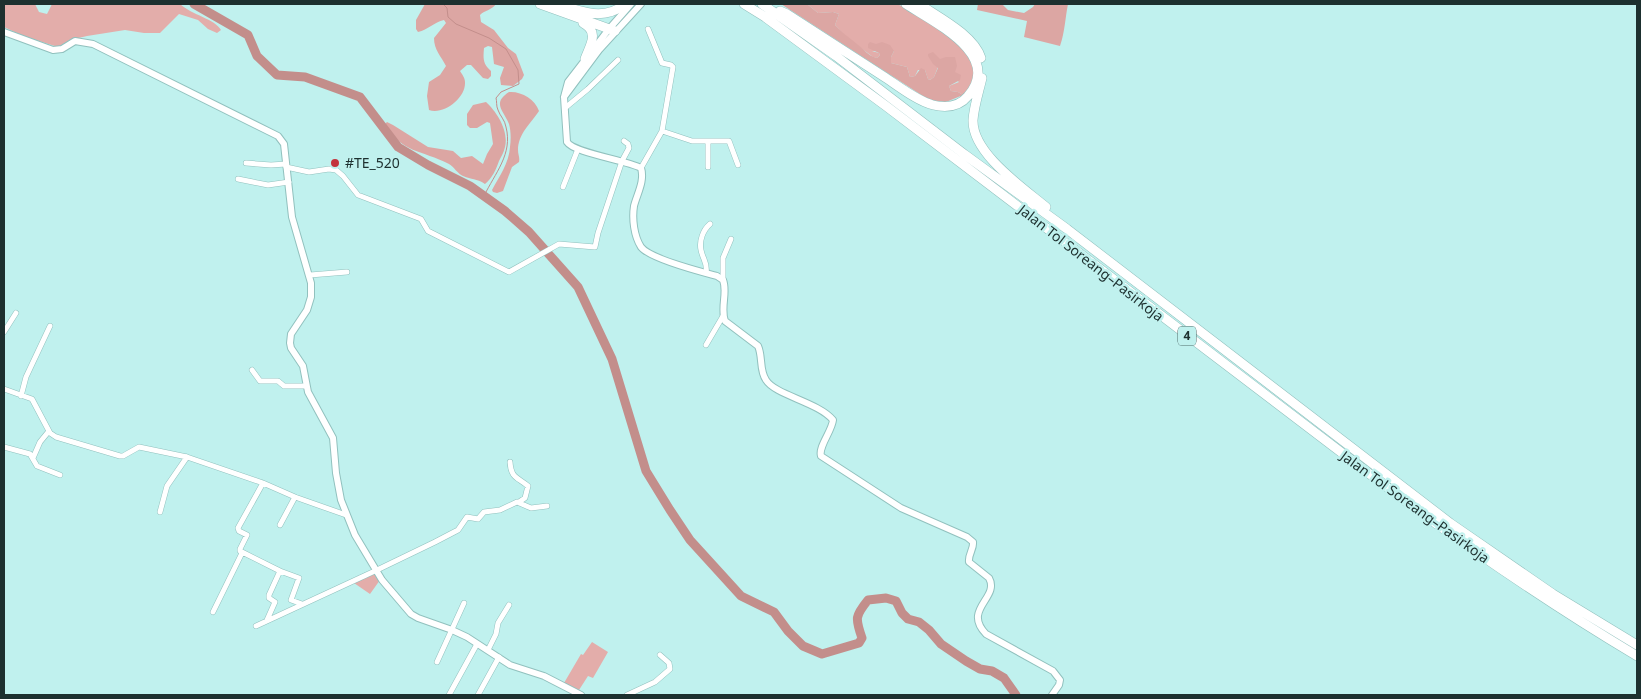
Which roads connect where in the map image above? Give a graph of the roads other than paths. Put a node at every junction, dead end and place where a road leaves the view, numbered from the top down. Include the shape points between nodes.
1 (540, 4) edge
2 (554, 4) edge
3 (627, 4) edge
4 (632, 4) edge
5 (641, 4) edge
6 (744, 4) edge
7 (906, 4) edge
8 (919, 4) edge
9 (765, 5) edge
10 (564, 12) junction
11 (614, 29) junction
12 (648, 29) dead end
13 (4, 32) edge
14 (584, 59) junction
15 (618, 60) dead end
16 (564, 96) junction
17 (565, 108) junction
18 (662, 131) junction
19 (624, 141) dead end
20 (708, 142) junction
21 (578, 149) junction
22 (622, 161) junction
23 (246, 163) dead end
24 (738, 165) dead end
25 (286, 166) junction
26 (708, 167) dead end
27 (641, 168) junction
28 (238, 179) dead end
29 (289, 182) junction
30 (562, 187) dead end
31 (710, 224) dead end
32 (1066, 229) junction
33 (731, 238) dead end
34 (348, 272) dead end
35 (706, 274) junction
36 (310, 275) junction
37 (723, 280) junction
38 (16, 313) dead end
39 (723, 316) junction
40 (50, 326) dead end
41 (4, 332) edge
42 (706, 345) dead end
43 (253, 372) dead end
44 (306, 386) junction
45 (4, 389) edge
46 (21, 396) junction
47 (48, 431) junction
48 (4, 447) edge
49 (187, 457) junction
50 (34, 458) junction
51 (510, 462) dead end
52 (60, 475) dead end
53 (263, 483) junction
54 (295, 497) junction
55 (518, 502) junction
56 (547, 506) dead end
57 (160, 512) dead end
58 (346, 515) junction
59 (280, 525) dead end
60 (242, 553) junction
61 (377, 570) junction
62 (280, 571) junction
63 (464, 603) dead end
64 (303, 604) junction
65 (509, 605) dead end
66 (213, 612) dead end
67 (267, 621) junction
68 (256, 626) dead end
69 (452, 630) junction
70 (477, 644) junction
71 (1637, 645) edge
72 (488, 650) junction
73 (660, 655) dead end
74 (1637, 656) edge
75 (499, 657) junction
76 (437, 662) dead end
77 (449, 695) edge
78 (478, 695) edge
79 (581, 695) edge
80 (627, 695) edge
81 (1052, 695) edge

1 - 10 highway
2 - 3 highway via 598,14 614,12
2 - 11 highway
4 - 11 street
5 - 11 street
6 - 74 highway, Jalan Tol Soreang–Pasirkoja / 4 via 886,106 1413,507 1559,609
7 - 9 highway via 954,36 974,57 978,76 971,93 960,104 944,107 930,104 787,14
8 - 32 highway via 966,36 980,54 983,70 973,120 978,141 998,166
9 - 32 highway, Jalan Tol Soreang–Pasirkoja / 4
10 - 11 highway
10 - 14 highway via 587,25 592,32 592,41
11 - 14 street
11 - 16 street
12 - 18 street via 662,63 673,67
13 - 25 street via 53,50 62,49 75,40 93,44 278,136 284,144
14 - 16 street via 568,82
15 - 17 street
16 - 17 street
17 - 21 street via 567,142
18 - 20 street via 692,141
18 - 27 street
19 - 22 street via 629,148
20 - 24 street via 729,141
20 - 26 street
21 - 22 street
21 - 30 street
22 - 25 street via 595,247 563,244 550,248 511,272 428,231 421,219 358,195 336,170 308,172
22 - 27 street
23 - 25 street
25 - 29 street
27 - 35 street via 642,178 633,217 642,248 651,255
28 - 29 street via 268,185
29 - 36 street via 292,217
31 - 35 street via 702,236 701,246 707,265
32 - 71 highway, Jalan Tol Soreang–Pasirkoja / 4 via 1450,523 1553,594
33 - 37 street via 723,258
34 - 36 street
35 - 37 street
36 - 44 street via 307,310 289,339 291,348 304,366
37 - 39 street
38 - 41 street
39 - 42 street
39 - 81 street via 758,346 762,375 769,385 818,408 833,420 820,452 824,459 901,508 973,542 969,562 991,582 991,590 979,610 978,623 986,634 1058,675 1059,685
40 - 46 street via 26,377
43 - 44 street via 260,381
44 - 58 street via 333,438 336,473
45 - 46 street
46 - 47 street via 33,401
47 - 49 street via 56,437 118,456 140,447
47 - 50 street
48 - 50 street
49 - 53 street
49 - 57 street via 167,486
50 - 52 street via 39,467
51 - 55 street via 513,475 528,486 525,498
53 - 54 street
53 - 60 street via 238,528 247,535 240,549
54 - 58 street
54 - 59 street
55 - 56 street via 531,508
55 - 61 street via 500,510 484,512 478,519 467,517 458,530
58 - 61 street
60 - 62 street
60 - 66 street
61 - 64 street
61 - 69 street via 411,614
62 - 64 street via 299,578 291,600
62 - 67 street via 269,595 275,602
63 - 69 street
64 - 67 street
65 - 72 street
67 - 68 street
69 - 70 street
69 - 76 street
70 - 72 street
70 - 77 street
72 - 75 street
73 - 80 street via 669,663 670,669 655,682
75 - 78 street
75 - 79 street via 510,665 550,678

